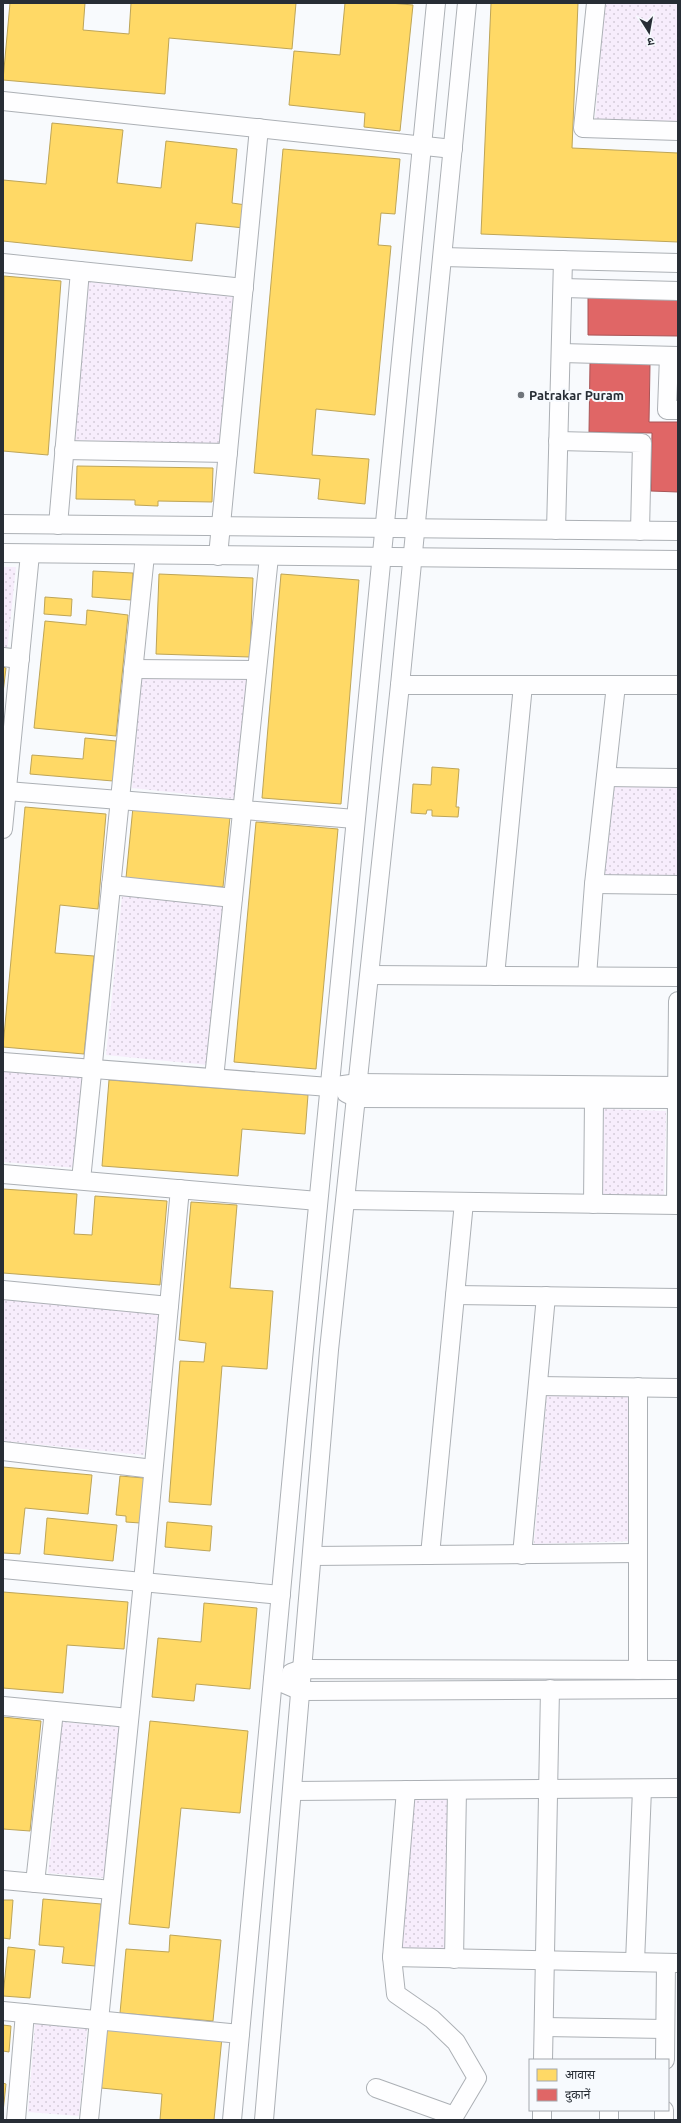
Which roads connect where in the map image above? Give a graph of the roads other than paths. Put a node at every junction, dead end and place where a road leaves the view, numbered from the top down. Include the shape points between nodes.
1 (436, 3) edge
2 (467, 3) edge
3 (596, 3) edge
4 (3, 102) edge
5 (259, 128) junction
6 (678, 131) edge
7 (422, 145) junction
8 (453, 149) junction
9 (443, 257) junction
10 (563, 260) junction
11 (3, 263) edge
12 (678, 263) edge
13 (80, 271) junction
14 (244, 288) junction
15 (563, 288) junction
16 (678, 291) edge
17 (561, 353) junction
18 (673, 356) edge
19 (678, 410) edge
20 (558, 441) junction
21 (64, 450) junction
22 (228, 453) junction
23 (3, 524) edge
24 (58, 525) junction
25 (221, 526) junction
26 (384, 528) junction
27 (416, 528) junction
28 (556, 530) junction
29 (640, 531) junction
30 (678, 531) edge
31 (3, 553) edge
32 (30, 554) junction
33 (145, 555) junction
34 (218, 556) junction
35 (269, 557) junction
36 (381, 558) junction
37 (413, 558) junction
38 (678, 560) edge
39 (11, 658) edge
40 (133, 669) junction
41 (257, 670) junction
42 (400, 685) junction
43 (616, 685) junction
44 (523, 686) junction
45 (678, 686) edge
46 (606, 777) junction
47 (678, 778) edge
48 (7, 791) junction
49 (120, 800) junction
50 (242, 810) junction
51 (355, 819) junction
52 (3, 829) edge
53 (594, 884) junction
54 (111, 885) junction
55 (678, 885) edge
56 (233, 898) junction
57 (370, 975) junction
58 (495, 976) junction
59 (587, 976) junction
60 (678, 977) edge
61 (678, 1001) edge
62 (3, 1062) edge
63 (92, 1069) junction
64 (214, 1078) junction
65 (329, 1087) junction
66 (357, 1090) junction
67 (677, 1093) edge
68 (594, 1099) junction
69 (3, 1174) edge
70 (81, 1180) junction
71 (180, 1189) junction
72 (346, 1200) junction
73 (318, 1201) junction
74 (464, 1202) junction
75 (593, 1204) junction
76 (677, 1205) edge
77 (3, 1290) edge
78 (455, 1295) junction
79 (546, 1296) junction
80 (678, 1298) edge
81 (169, 1306) junction
82 (538, 1386) junction
83 (638, 1388) junction
84 (678, 1388) edge
85 (3, 1451) edge
86 (153, 1468) junction
87 (638, 1553) junction
88 (430, 1555) junction
89 (522, 1555) junction
90 (312, 1556) junction
91 (3, 1569) edge
92 (143, 1582) junction
93 (281, 1596) junction
94 (302, 1669) junction
95 (638, 1670) junction
96 (678, 1670) edge
97 (273, 1679) junction
98 (550, 1689) junction
99 (678, 1689) edge
100 (300, 1691) junction
101 (3, 1706) edge
102 (54, 1711) junction
103 (129, 1718) junction
104 (642, 1788) junction
105 (678, 1788) edge
106 (548, 1789) junction
107 (406, 1790) junction
108 (457, 1790) junction
109 (292, 1791) junction
110 (3, 1880) edge
111 (35, 1883) junction
112 (112, 1890) junction
113 (392, 1958) junction
114 (454, 1959) junction
115 (545, 1961) junction
116 (635, 1962) junction
117 (672, 1963) edge
118 (3, 2011) edge
119 (25, 2013) junction
120 (98, 2020) junction
121 (544, 2027) junction
122 (665, 2029) junction
123 (240, 2034) junction
124 (543, 2059) edge
125 (665, 2059) edge
126 (376, 2088) dead end
127 (453, 2118) edge
128 (16, 2120) edge
129 (88, 2120) edge
130 (232, 2120) edge
131 (264, 2120) edge

1 - 7 street
2 - 8 street
3 - 6 street via 583,128
4 - 5 street
5 - 7 street
5 - 14 street
7 - 8 street
7 - 26 street
8 - 9 street
9 - 10 street
9 - 27 street
10 - 12 street
10 - 15 street
11 - 13 street
13 - 14 street
13 - 21 street
14 - 22 street
15 - 16 street
15 - 17 street
17 - 18 street
17 - 20 street
18 - 19 street via 667,410
20 - 28 street
20 - 29 street via 642,443
21 - 22 street
21 - 24 street
22 - 25 street
23 - 24 street
24 - 25 street
25 - 26 street
25 - 34 street
26 - 27 street
26 - 36 street
27 - 28 street
27 - 37 street
28 - 29 street
29 - 30 street
31 - 32 street
32 - 33 street
32 - 39 street
33 - 34 street
33 - 40 street
34 - 35 street
35 - 36 street
35 - 41 street
36 - 37 street
36 - 51 street
37 - 38 street
37 - 42 street
39 - 48 street
40 - 41 street
40 - 49 street
41 - 50 street
42 - 44 street
42 - 57 street
43 - 44 street
43 - 45 street
43 - 46 street
44 - 58 street
46 - 47 street
46 - 53 street
48 - 49 street
48 - 52 street
49 - 50 street
49 - 54 street
50 - 51 street
50 - 56 street
51 - 65 street
53 - 55 street
53 - 59 street
54 - 56 street
54 - 63 street
56 - 64 street
57 - 58 street
57 - 66 street
58 - 59 street
59 - 60 street
61 - 67 street
62 - 63 street
63 - 64 street
63 - 70 street
64 - 65 street
65 - 66 street
65 - 73 street
66 - 67 street
66 - 68 street
66 - 72 street
67 - 68 street
67 - 76 street
68 - 75 street
69 - 70 street
70 - 71 street
71 - 73 street
71 - 81 street
72 - 74 street
72 - 90 street via 329,1350
73 - 93 street
74 - 75 street
74 - 78 street
75 - 76 street
77 - 81 street
78 - 79 street
78 - 88 street
79 - 80 street
79 - 82 street
81 - 86 street
82 - 83 street
82 - 89 street
83 - 84 street
83 - 87 street
85 - 86 street
86 - 92 street
87 - 89 street
87 - 95 street
88 - 89 street
88 - 90 street
90 - 94 street
91 - 92 street
92 - 93 street
92 - 103 street
93 - 97 street
94 - 95 street
94 - 97 street
94 - 100 street
95 - 96 street
97 - 100 street
97 - 123 street
98 - 99 street
98 - 100 street
98 - 106 street
100 - 109 street
101 - 102 street
102 - 103 street
102 - 111 street
103 - 112 street
104 - 105 street
104 - 106 street
104 - 116 street
106 - 108 street
106 - 115 street
107 - 108 street
107 - 109 street
107 - 113 street
108 - 114 street
109 - 131 street
110 - 111 street
111 - 112 street
112 - 120 street
113 - 114 street
113 - 127 street via 396,1994 432,2019 456,2042 477,2078
114 - 115 street
115 - 116 street
115 - 121 street
116 - 117 street
117 - 122 street
118 - 119 street
119 - 120 street
119 - 128 street
120 - 123 street
120 - 129 street
121 - 122 street
121 - 124 street
122 - 125 street
123 - 130 street
126 - 127 street

